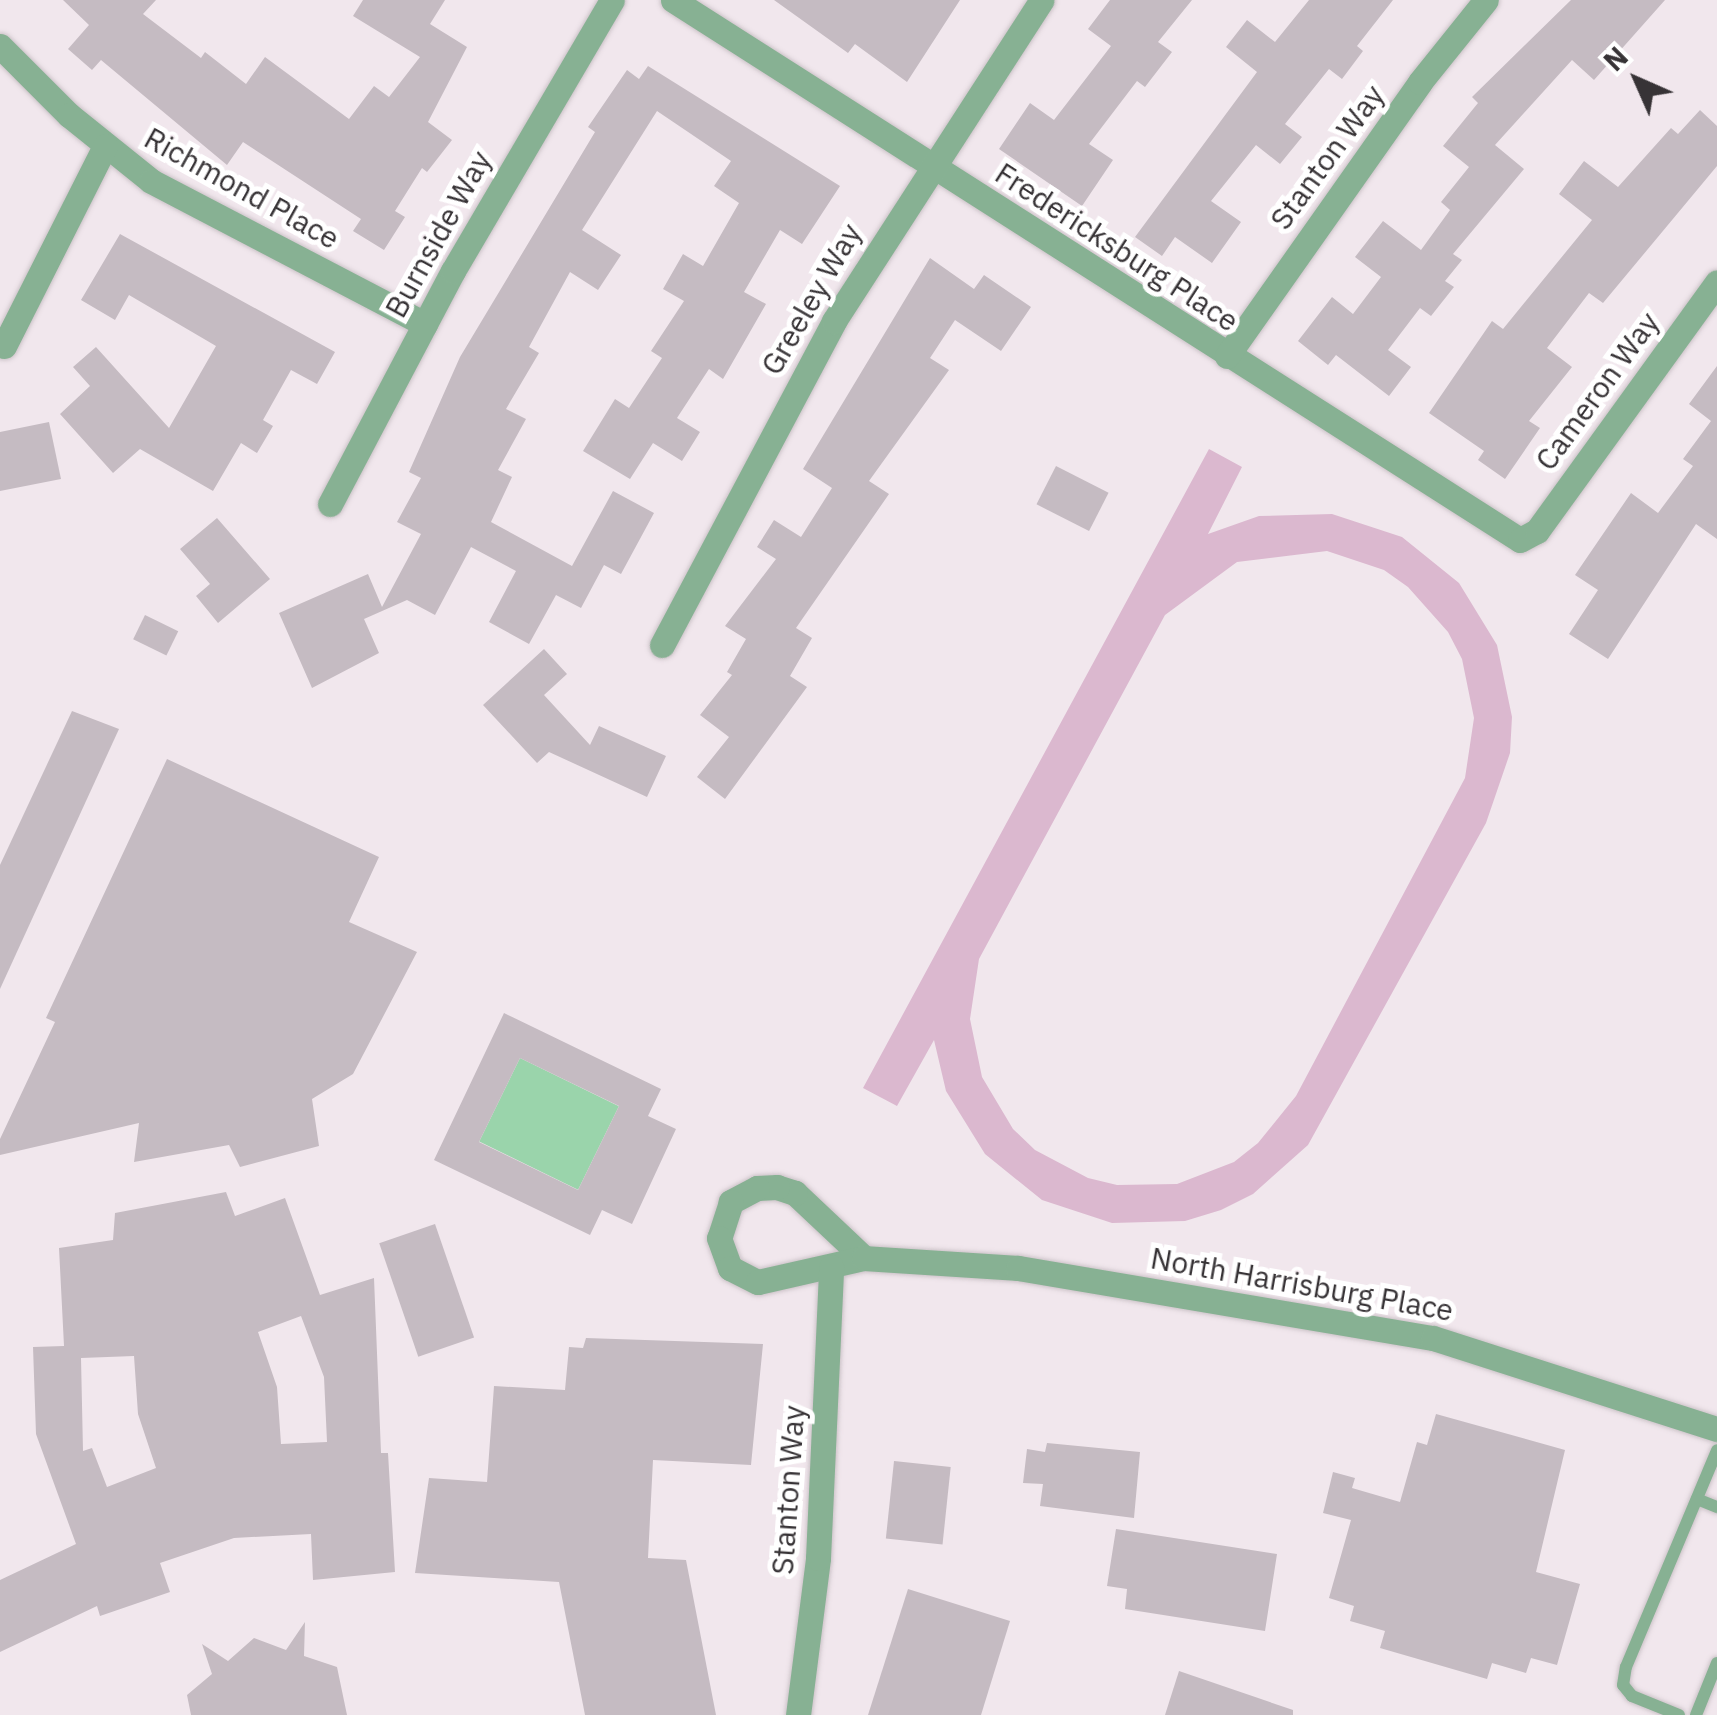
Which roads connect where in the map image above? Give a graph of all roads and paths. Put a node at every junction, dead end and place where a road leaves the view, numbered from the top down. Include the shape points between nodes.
1 (612, 0) edge
2 (673, 0) edge
3 (1042, 0) edge
4 (1486, 0) edge
5 (0, 46) edge
6 (105, 146) junction
7 (929, 166) junction
8 (1717, 282) edge
9 (425, 324) junction
10 (4, 346) dead end
11 (1228, 356) junction
12 (330, 504) dead end
13 (1530, 537) joint
14 (662, 645) dead end
15 (864, 1258) junction
16 (830, 1268) junction
17 (1717, 1429) edge
18 (1717, 1450) edge
19 (1697, 1499) junction
20 (1717, 1507) edge
21 (1717, 1663) edge
22 (798, 1715) edge
23 (1679, 1715) edge
24 (1696, 1715) edge

1 - 9 street, Burnside Way
2 - 7 street, Fredericksburg Place
3 - 7 street, Greeley Way
4 - 11 street, Stanton Way via 1420,82
5 - 6 street, Richmond Place
6 - 9 street, Richmond Place via 151,181
6 - 10 street
7 - 11 street, Fredericksburg Place
7 - 14 street, Greeley Way via 834,321
8 - 13 street, Cameron Way
9 - 12 street, Burnside Way
11 - 13 street, Fredericksburg Place via 1509,536
15 - 16 street, North Harrisburg Place
15 - 16 street, North Harrisburg Place via 795,1193 757,1188 731,1202 719,1238 730,1268 758,1282
15 - 17 street, North Harrisburg Place via 1018,1268 1433,1338
16 - 22 street, Stanton Way via 818,1558
18 - 19 lane
19 - 20 lane
19 - 23 lane via 1624,1685 1632,1696
21 - 24 lane

